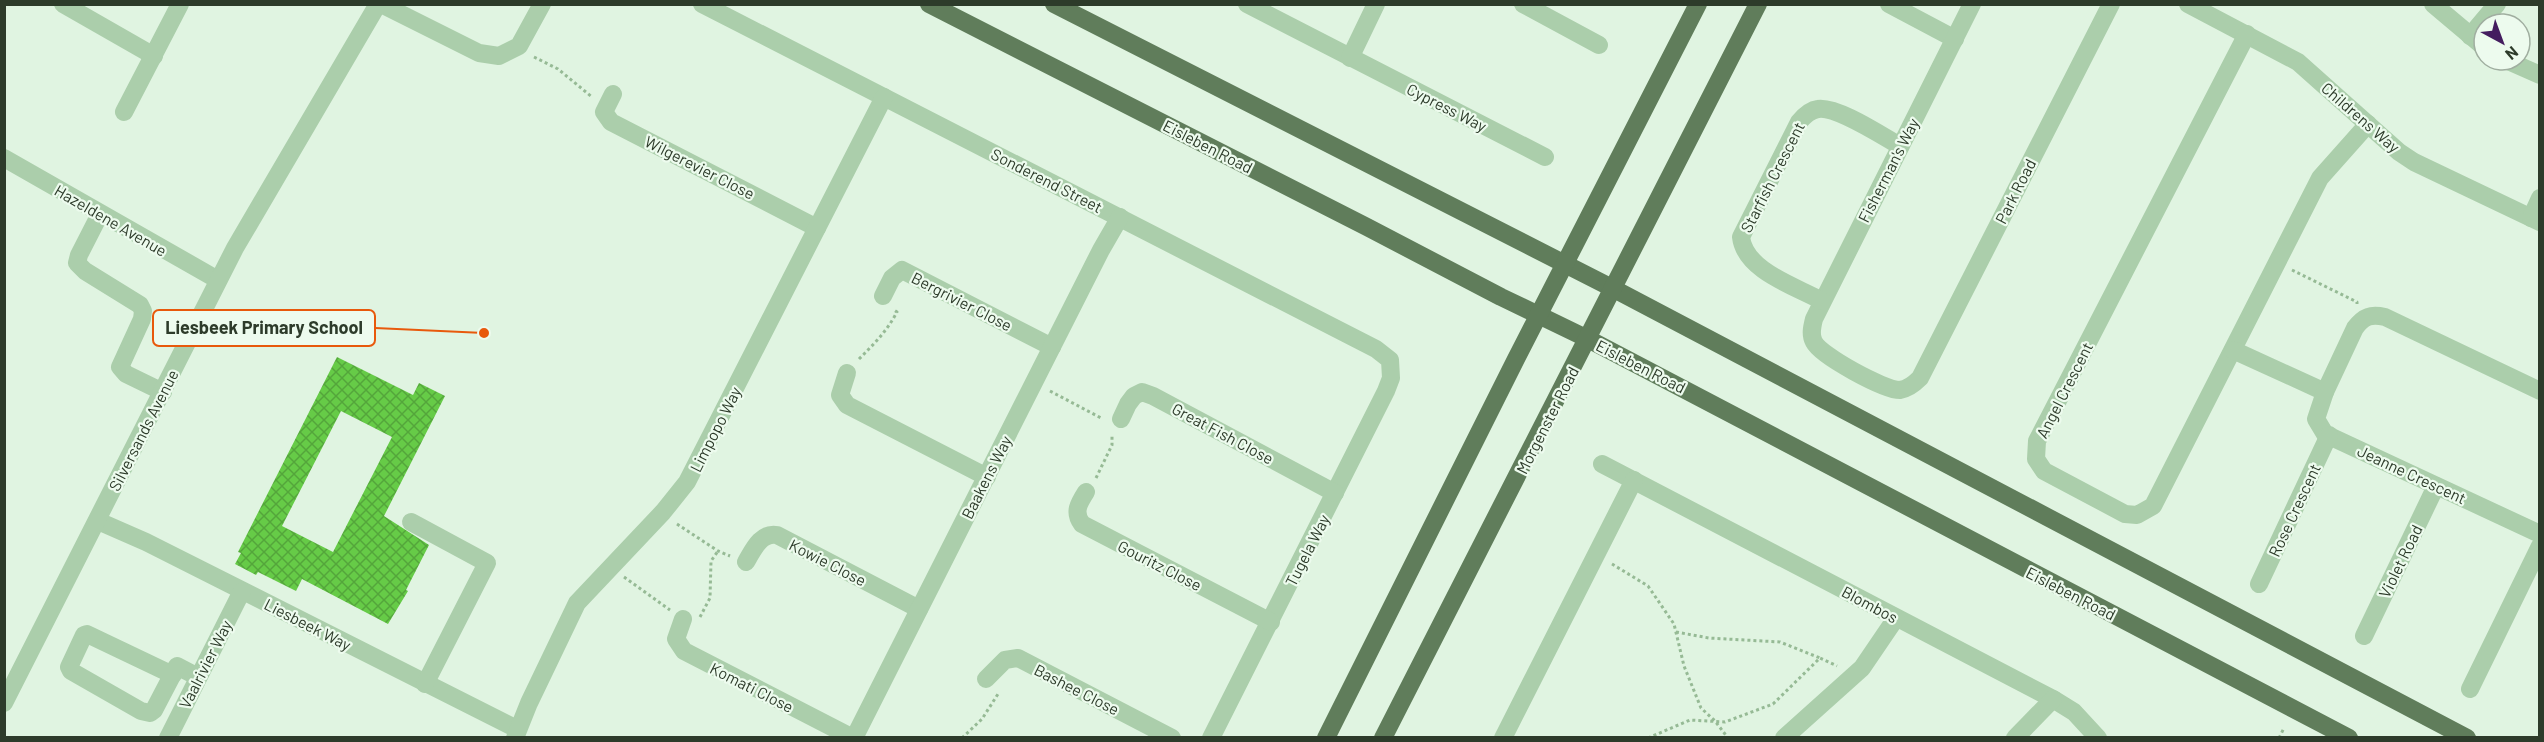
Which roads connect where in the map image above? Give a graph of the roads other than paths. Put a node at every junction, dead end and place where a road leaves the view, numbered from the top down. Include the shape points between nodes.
1 (63, 4) edge
2 (180, 4) edge
3 (379, 4) edge
4 (542, 4) edge
5 (702, 4) edge
6 (929, 4) edge
7 (1053, 4) edge
8 (1247, 4) edge
9 (1376, 4) edge
10 (1523, 4) edge
11 (1698, 4) edge
12 (1758, 4) edge
13 (1889, 4) edge
14 (1972, 4) edge
15 (2111, 4) edge
16 (2188, 4) edge
17 (2433, 4) edge
18 (2247, 34) junction
19 (2472, 37) edge
20 (1955, 39) junction
21 (1599, 45) dead end
22 (154, 56) junction
23 (1350, 58) junction
24 (884, 97) junction
25 (609, 100) road end
26 (124, 112) dead end
27 (2368, 124) junction
28 (1900, 146) junction
29 (1545, 157) dead end
30 (4, 158) edge
31 (2540, 198) edge
32 (100, 214) junction
33 (1120, 217) junction
34 (2535, 220) edge
35 (817, 228) junction
36 (1564, 264) junction
37 (218, 280) junction
38 (1614, 289) junction
39 (883, 296) road end
40 (1822, 301) junction
41 (1539, 314) junction
42 (1588, 339) junction
43 (1813, 339) joint
44 (1052, 347) junction
45 (2233, 350) junction
46 (1390, 360) joint
47 (847, 373) road end
48 (2540, 391) edge
49 (2325, 392) junction
50 (163, 393) junction
51 (1113, 424) road end
52 (2329, 435) junction
53 (1602, 464) dead end
54 (987, 477) junction
55 (1634, 480) junction
56 (2436, 486) junction
57 (1086, 492) road end
58 (1335, 493) junction
59 (98, 521) junction
60 (411, 522) dead end
61 (2540, 534) edge
62 (2540, 546) edge
63 (746, 562) road end
64 (2259, 584) dead end
65 (242, 591) junction
66 (919, 609) junction
67 (1896, 618) junction
68 (683, 620) road end
69 (1271, 622) junction
70 (2364, 636) dead end
71 (178, 664) junction
72 (198, 677) junction
73 (986, 679) road end
74 (425, 684) junction
75 (2470, 689) dead end
76 (2054, 699) junction
77 (4, 704) edge
78 (516, 733) edge
79 (168, 738) edge
80 (853, 738) edge
81 (1173, 738) edge
82 (1211, 738) edge
83 (1326, 738) edge
84 (1383, 738) edge
85 (1503, 738) edge
86 (1784, 738) edge
87 (2015, 738) edge
88 (2098, 738) edge
89 (2349, 738) edge
90 (2468, 738) edge

1 - 22 street
2 - 22 street
3 - 4 street via 479,53 499,56 519,46
3 - 37 street, Silversands Avenue
5 - 24 street, Sonderend Street
6 - 41 main road, Eisleben Road
7 - 36 main road
8 - 23 street, Cypress Way
9 - 23 street
10 - 21 street
11 - 36 main road
12 - 38 main road, Morgenster Road
13 - 20 street
14 - 20 street, Fisherman's Way
15 - 43 street, Park Road via 1920,378 1907,388 1889,388 1825,354
16 - 18 street, Childrens Way
17 - 19 street
18 - 27 street, Childrens Way via 2298,62
18 - 45 street, Angel Crescent via 2037,441 2035,454 2040,466 2125,513 2148,510
20 - 28 street, Fisherman's Way
22 - 26 street
23 - 29 street, Cypress Way
24 - 33 street, Sonderend Street
24 - 35 street, Limpopo Way
25 - 35 street, Wilgerevier Close via 607,117 619,126
27 - 34 street, Childrens Way via 2399,152 2429,171
27 - 45 street, Angel Crescent via 2320,178
28 - 40 street, Fisherman's Way
28 - 40 street, Starfish Crescent via 1834,110 1818,109 1804,116 1741,237 1747,256 1760,268
30 - 32 street, Hazeldene Avenue
31 - 34 street
32 - 37 street, Hazeldene Avenue
32 - 50 street via 77,264 141,305 142,319 121,368
33 - 44 street, Baakens Way
33 - 46 street, Sonderend Street via 1376,349
35 - 78 street, Limpopo Way via 687,482 574,609
36 - 38 main road
36 - 41 main road
37 - 50 street, Silversands Avenue
38 - 42 main road, Morgenster Road
38 - 90 main road
39 - 44 street, Bergrivier Close via 892,278 902,270
40 - 43 street, Fisherman's Way via 1814,319
41 - 42 main road, Eisleben Road
41 - 83 main road
42 - 84 main road, Morgenster Road
42 - 89 main road, Eisleben Road
44 - 54 street, Baakens Way
45 - 49 street
46 - 58 street, Tugela Way via 1391,378 1386,391
47 - 54 street via 840,395 847,405
48 - 49 street via 2374,314 2361,321
49 - 52 street via 2316,419
50 - 59 street, Silversands Avenue
51 - 58 street, Great Fish Close via 1134,396 1142,392
52 - 56 street, Jeanne Crescent
52 - 64 street, Rose Crescent
53 - 55 street, Blombos
54 - 66 street, Baakens Way
55 - 67 street, Blombos
55 - 85 street
56 - 61 street, Jeanne Crescent
56 - 70 street, Violet Road
57 - 69 street, Gouritz Close via 1076,511 1082,524
58 - 69 street, Tugela Way
59 - 65 street, Liesbeek Way
59 - 77 street, Silversands Avenue
60 - 74 street via 487,563
62 - 75 street
63 - 66 street, Kowie Close via 762,539 777,535
65 - 72 street, Vaalrivier Way
65 - 74 street, Liesbeek Way
66 - 80 street, Baakens Way
67 - 76 street, Blombos
67 - 86 street via 1855,675
68 - 80 street, Komati Close via 676,639 684,651
69 - 82 street, Tugela Way
71 - 71 street via 150,713 69,667 86,634
71 - 72 street
72 - 79 street, Vaalrivier Way
73 - 81 street, Bashee Close via 1005,660 1018,658
74 - 78 street, Liesbeek Way
76 - 87 street
76 - 88 street, Blombos via 2074,712

